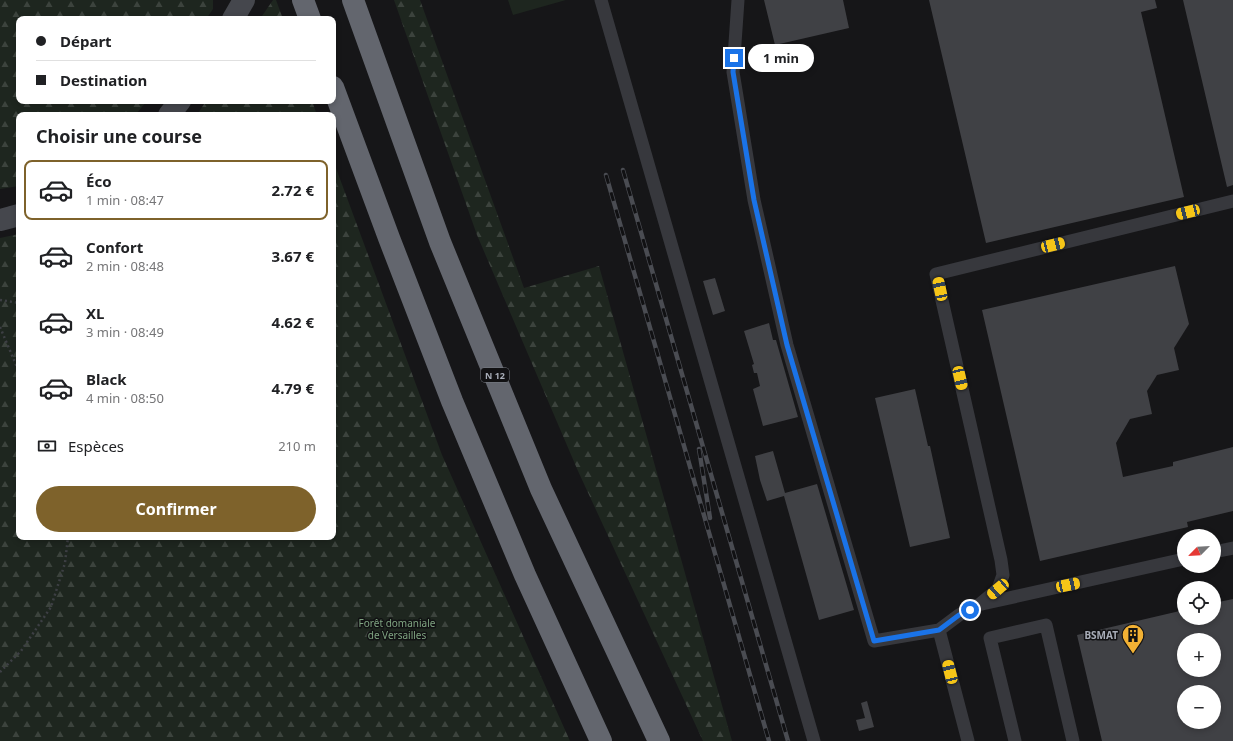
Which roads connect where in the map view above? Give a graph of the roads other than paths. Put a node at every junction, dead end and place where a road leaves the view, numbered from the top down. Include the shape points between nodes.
1 (244, 0) edge
2 (353, 0) edge
3 (601, 0) edge
4 (738, 0) edge
5 (235, 16) edge
6 (336, 95) edge
7 (178, 104) edge
8 (171, 112) edge
9 (1233, 201) edge
10 (16, 216) edge
11 (0, 220) edge
12 (1233, 548) edge
13 (1221, 551) edge
14 (1177, 561) edge
15 (980, 604) junction
16 (939, 630) junction
17 (601, 741) edge
18 (659, 741) edge
19 (814, 741) edge
20 (968, 741) edge
21 (1014, 741) edge
22 (1073, 741) edge

1 - 5 street
2 - 18 highway, N 12 via 440,242 541,489
3 - 19 lane
4 - 16 lane via 733,72 754,200 787,345 874,641
6 - 17 highway via 452,401 525,575
7 - 8 street
9 - 15 lane via 936,274 1001,560 1003,576 998,589
10 - 11 street
12 - 13 lane
14 - 15 lane
15 - 16 lane
16 - 20 lane
21 - 22 lane via 990,638 1046,625

